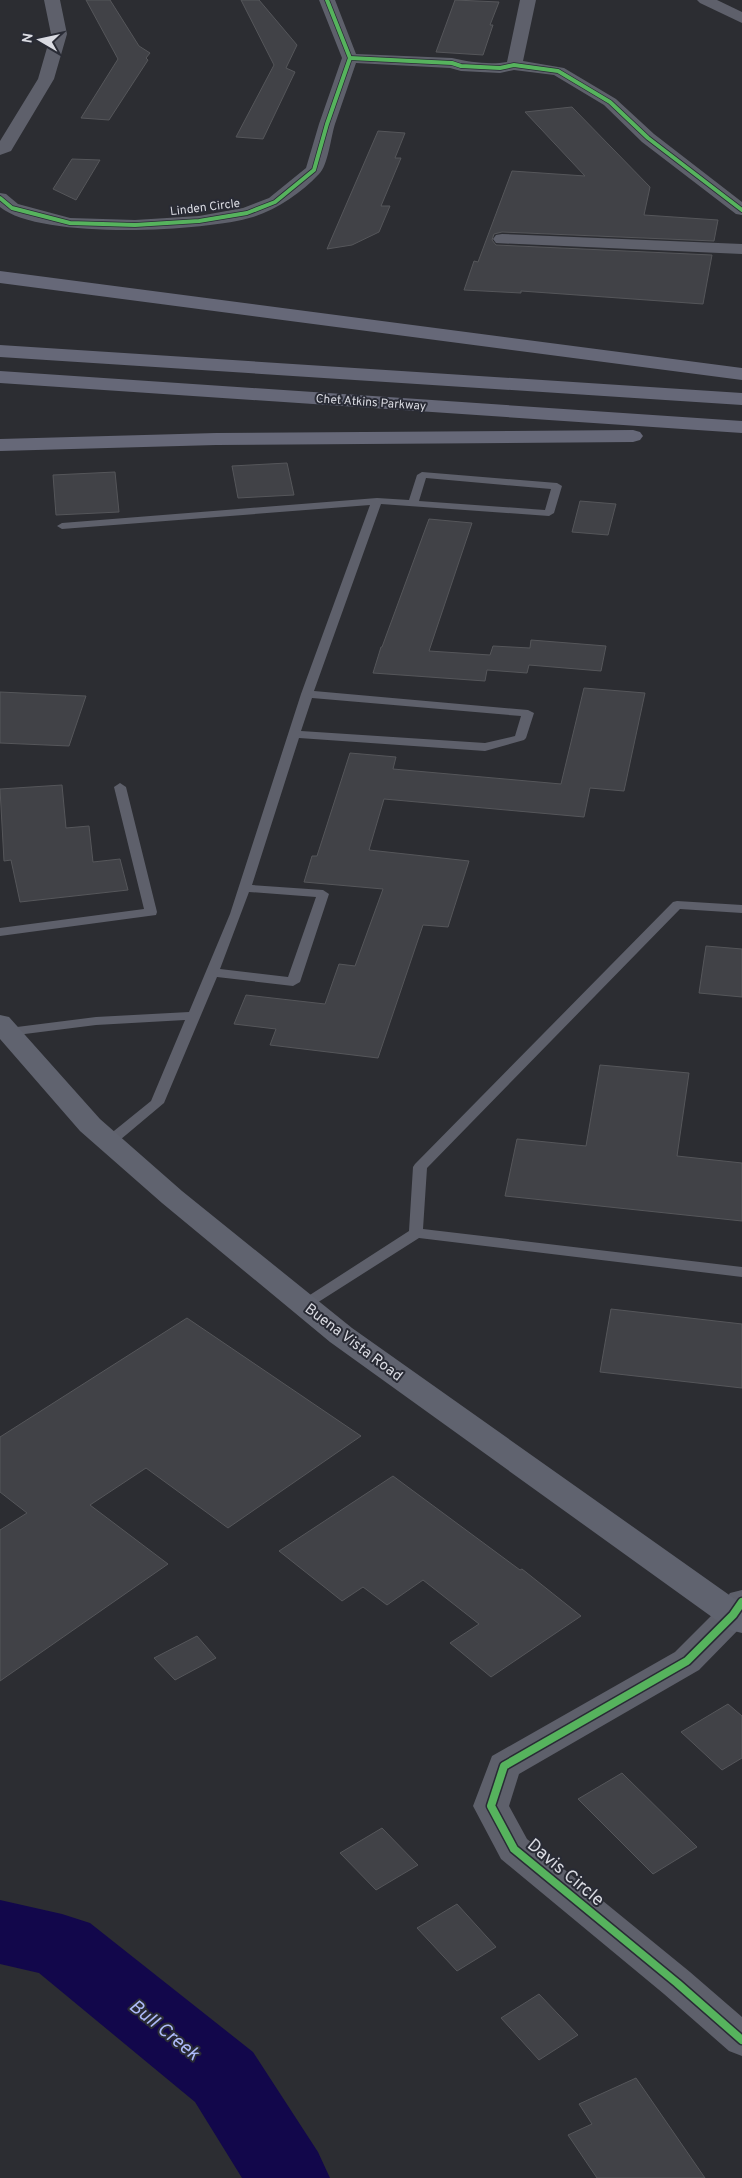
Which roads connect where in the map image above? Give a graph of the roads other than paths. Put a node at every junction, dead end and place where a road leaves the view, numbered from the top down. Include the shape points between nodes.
1 (52, 0) edge
2 (327, 0) edge
3 (528, 0) edge
4 (705, 0) edge
5 (742, 18) edge
6 (350, 58) junction
7 (514, 65) junction
8 (0, 150) edge
9 (733, 195) edge
10 (0, 198) edge
11 (742, 210) edge
12 (502, 239) dead end
13 (742, 249) edge
14 (0, 277) edge
15 (0, 351) edge
16 (742, 374) edge
17 (0, 377) edge
18 (742, 399) edge
19 (742, 427) edge
20 (742, 436) edge
21 (0, 444) edge
22 (377, 502) junction
23 (413, 504) junction
24 (62, 526) dead end
25 (307, 694) junction
26 (295, 734) junction
27 (120, 787) dead end
28 (244, 888) junction
29 (742, 909) edge
30 (0, 932) edge
31 (212, 972) junction
32 (194, 1016) junction
33 (3, 1029) edge
34 (109, 1142) junction
35 (416, 1233) junction
36 (742, 1272) edge
37 (304, 1305) junction
38 (739, 1613) edge
39 (742, 2040) edge

1 - 8 street via 59,34 46,79 5,147
2 - 6 street
3 - 7 street
4 - 5 street
6 - 7 street via 500,68
6 - 10 street, Linden Circle via 314,170 275,202 199,221 135,225 60,221 12,208
7 - 9 street via 558,71 610,102 648,138
9 - 11 street
12 - 13 street
14 - 16 highway
15 - 18 highway, Chet Atkins Parkway
17 - 19 highway, Chet Atkins Parkway
20 - 21 highway via 216,439
22 - 23 lane
22 - 24 lane
22 - 25 lane
23 - 23 lane via 549,513 556,486 422,475
25 - 26 lane
25 - 26 lane via 528,713 520,738 484,747
26 - 28 lane
27 - 30 lane via 151,912
28 - 31 lane
28 - 31 lane via 323,894 293,982
29 - 35 lane via 677,905 420,1167
31 - 32 lane
32 - 33 lane
32 - 34 lane via 157,1102
33 - 34 main road, Buena Vista Road via 90,1126
34 - 37 main road, Buena Vista Road
35 - 36 lane
35 - 37 lane
37 - 38 main road, Buena Vista Road via 341,1335
38 - 39 street, Davis Circle via 687,1661 504,1766 491,1806 514,1849

